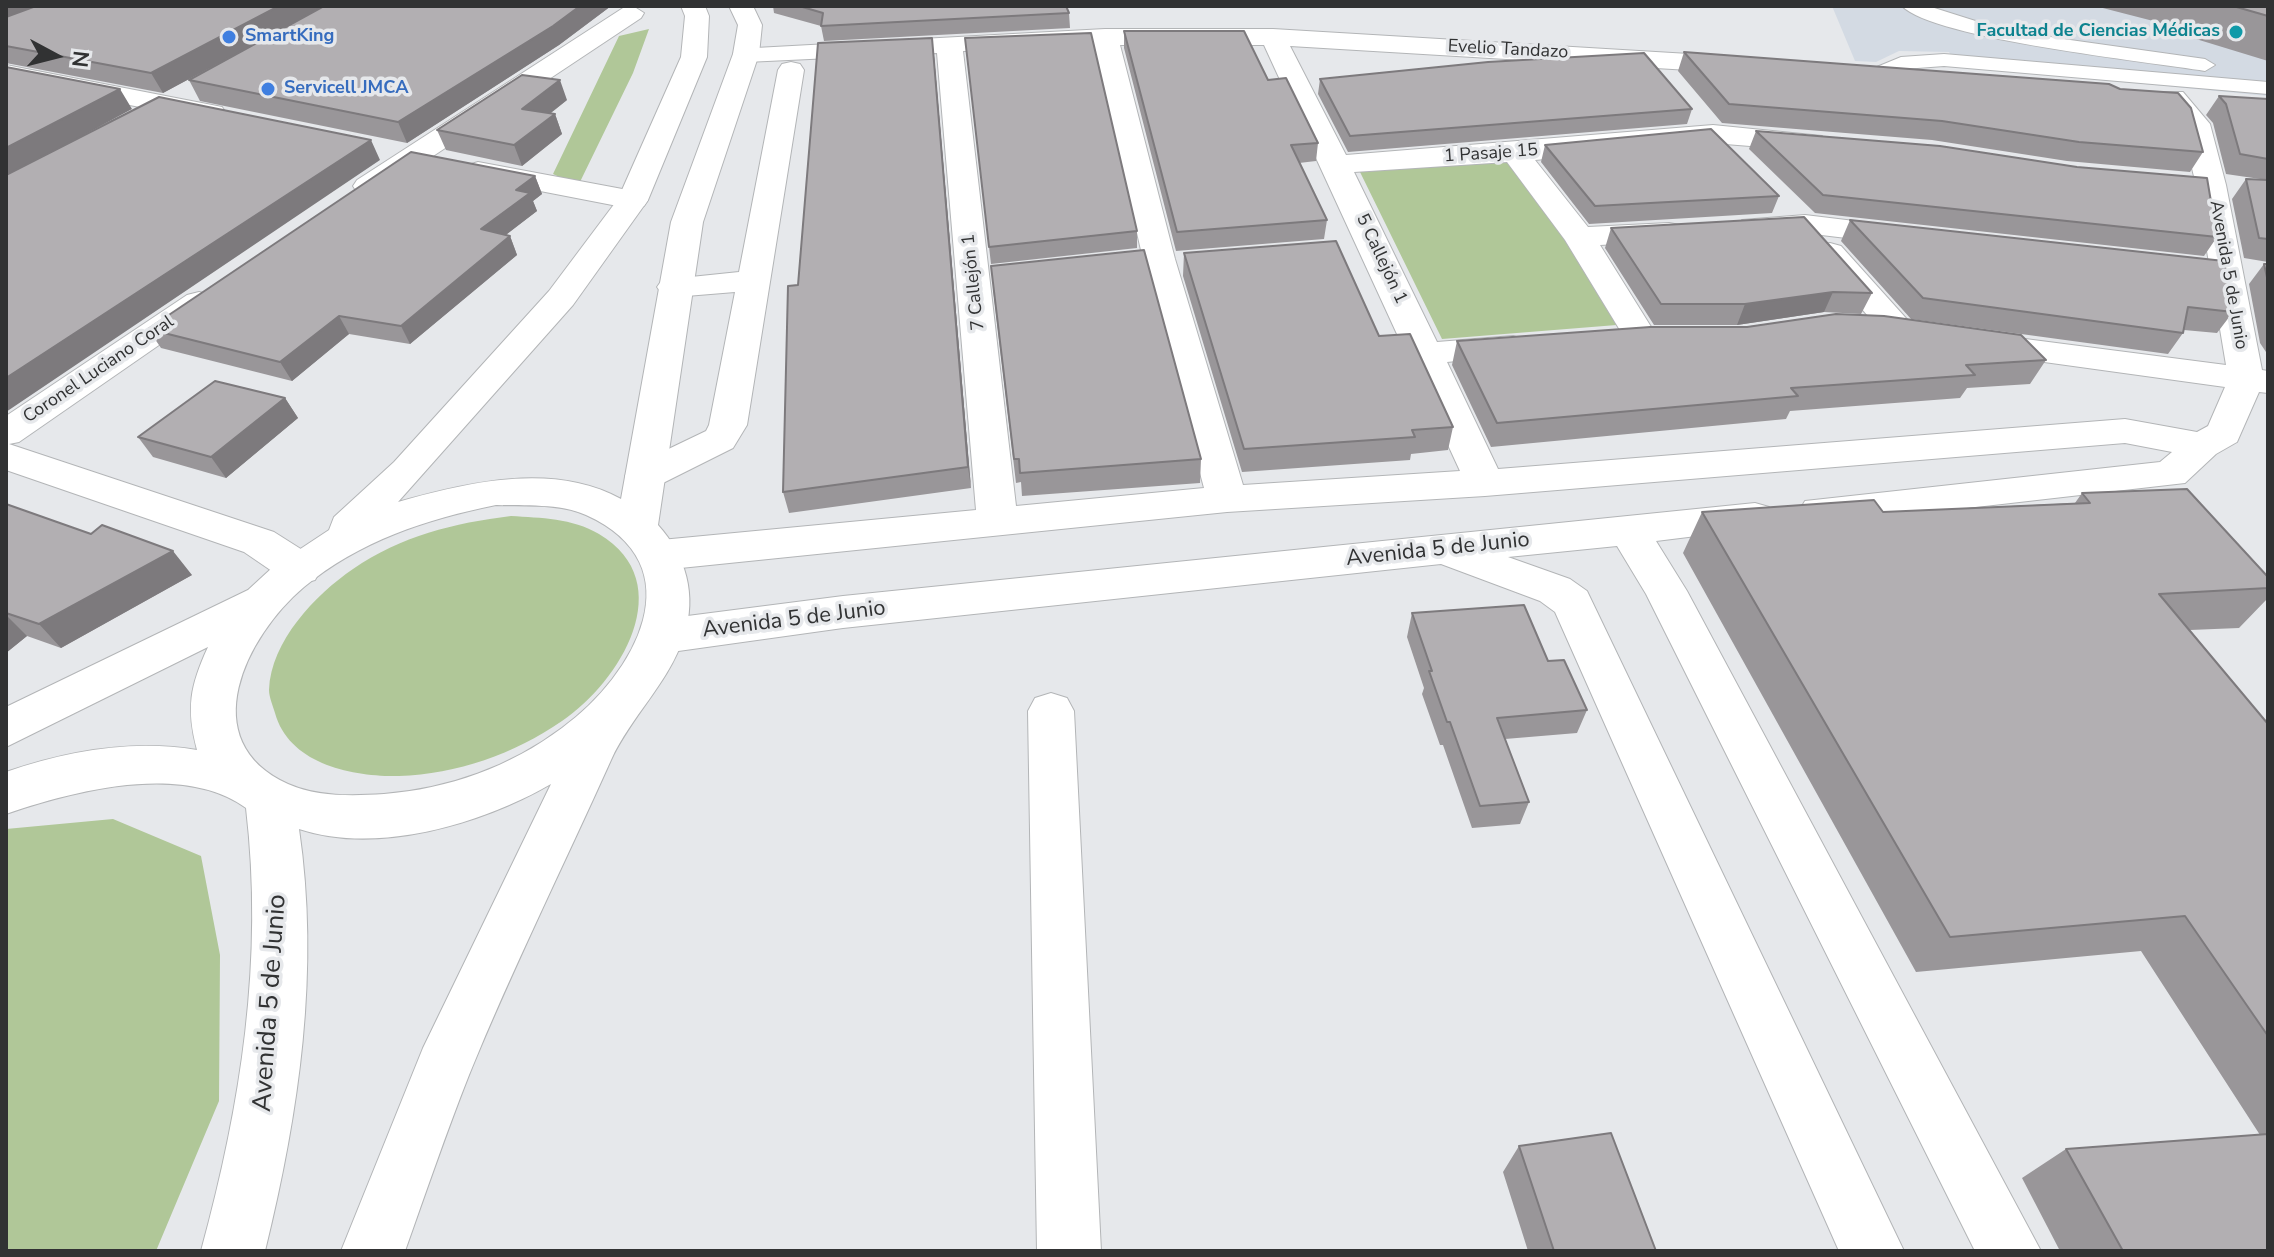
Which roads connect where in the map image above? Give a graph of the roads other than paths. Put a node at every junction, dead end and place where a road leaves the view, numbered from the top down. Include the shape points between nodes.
1 (693, 6) edge
2 (741, 6) edge
3 (1911, 6) edge
4 (632, 13) dead end
5 (1105, 37) junction
6 (1273, 37) junction
7 (949, 44) junction
8 (746, 54) junction
9 (1649, 58) junction
10 (1772, 68) edge
11 (791, 70) dead end
12 (6, 73) edge
13 (1834, 73) edge
14 (1865, 76) junction
15 (2268, 77) edge
16 (211, 81) edge
17 (2268, 88) edge
18 (2173, 98) junction
19 (169, 104) junction
20 (2268, 105) edge
21 (1695, 112) junction
22 (245, 121) edge
23 (128, 126) edge
24 (1838, 144) edge
25 (1515, 153) junction
26 (395, 154) junction
27 (1743, 164) edge
28 (1334, 165) junction
29 (1774, 194) edge
30 (633, 200) junction
31 (345, 202) edge
32 (1805, 224) junction
33 (1579, 237) junction
34 (1928, 239) edge
35 (2190, 268) edge
36 (2241, 270) junction
37 (753, 281) junction
38 (228, 282) edge
39 (674, 287) junction
40 (1848, 326) edge
41 (1927, 336) junction
42 (1642, 338) edge
43 (1548, 344) edge
44 (1424, 353) junction
45 (2257, 381) edge
46 (6, 433) edge
47 (2202, 445) junction
48 (6, 456) edge
49 (645, 476) junction
50 (1485, 483) junction
51 (1227, 499) junction
52 (997, 520) junction
53 (1629, 531) junction
54 (649, 541) junction
55 (1442, 549) junction
56 (310, 561) junction
57 (264, 599) junction
58 (664, 636) junction
59 (1051, 711) dead end
60 (605, 720) junction
61 (6, 728) edge
62 (255, 790) junction
63 (6, 794) edge
64 (233, 1251) edge
65 (373, 1251) edge
66 (1069, 1251) edge
67 (1872, 1251) edge
68 (2009, 1251) edge

1 - 30 street via 694,57
2 - 8 street via 750,25
3 - 15 lane via 2024,36
4 - 26 street
5 - 6 street, Evelio Tandazo
5 - 7 street, Evelio Tandazo
5 - 51 street via 1160,262
6 - 9 street, Evelio Tandazo
6 - 28 street, 5 Callejón 1
7 - 8 street, Evelio Tandazo
7 - 52 street, 7 Callejón 1 via 989,276
8 - 39 street via 687,222
9 - 10 street, Evelio Tandazo
9 - 21 street
11 - 37 street
12 - 19 street
13 - 14 street
14 - 17 lane via 1901,63 1944,60
14 - 18 street
16 - 19 street
18 - 20 street
18 - 36 street, Avenida 5 de Junio via 2196,124
19 - 22 street
19 - 23 street
21 - 24 street, 1 Pasaje 15
21 - 25 street, 1 Pasaje 15
21 - 27 street
25 - 28 street, 1 Pasaje 15
25 - 33 street
26 - 30 street
26 - 31 street
28 - 44 street, 5 Callejón 1 via 1361,248
29 - 32 street
30 - 56 street via 561,298 408,471
32 - 33 street
32 - 34 street
32 - 41 street
33 - 42 street
35 - 36 street
36 - 45 street, Avenida 5 de Junio
37 - 39 street
37 - 49 street via 728,425 720,439
38 - 46 street, Coronel Luciano Coral
39 - 49 street
40 - 41 street
41 - 45 street
43 - 44 street
44 - 50 street, 5 Callejón 1
45 - 47 street, Avenida 5 de Junio via 2224,433
47 - 50 street via 2125,431
47 - 53 street, Avenida 5 de Junio via 2171,474
48 - 56 street
49 - 54 street
50 - 51 street
51 - 52 street
52 - 54 street
53 - 55 street, Avenida 5 de Junio
53 - 68 street via 1666,591
54 - 56 street via 599,505 551,493 496,492 437,502 377,523
54 - 58 street via 671,593
55 - 58 street, Avenida 5 de Junio
55 - 67 street via 1555,590 1572,602
56 - 57 street
57 - 61 street
57 - 62 street via 228,646 210,695 214,741
58 - 60 street via 646,672
59 - 66 street
60 - 62 street via 547,764 477,797 402,815 330,817
60 - 65 street via 443,1068
62 - 63 street via 205,769 167,764 76,771
62 - 64 street, Avenida 5 de Junio via 280,862 279,962 250,1192

